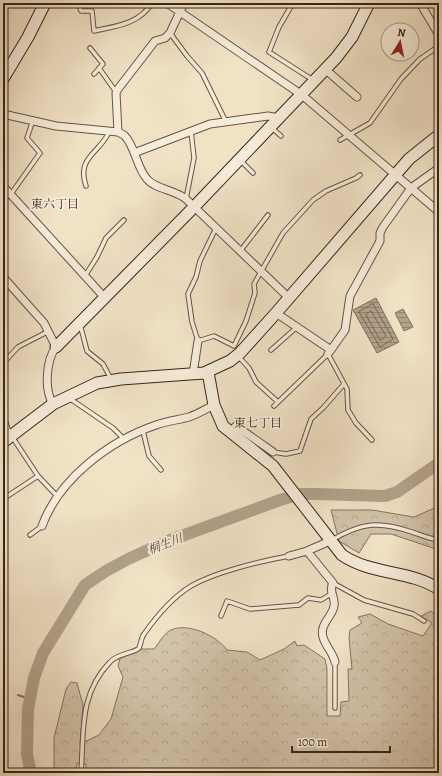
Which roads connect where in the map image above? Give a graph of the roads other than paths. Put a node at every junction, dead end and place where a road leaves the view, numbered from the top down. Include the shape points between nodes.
1 (45, 3) edge
2 (78, 3) edge
3 (152, 3) edge
4 (167, 3) edge
5 (184, 3) edge
6 (293, 3) edge
7 (369, 3) edge
8 (420, 4) edge
9 (181, 12) junction
10 (170, 33) junction
11 (439, 35) edge
12 (439, 46) edge
13 (90, 48) dead end
14 (99, 68) junction
15 (326, 70) junction
16 (94, 74) dead end
17 (3, 79) edge
18 (315, 81) junction
19 (116, 93) junction
20 (302, 95) junction
21 (357, 97) dead end
22 (3, 114) edge
23 (279, 118) junction
24 (33, 119) junction
25 (226, 122) junction
26 (271, 127) junction
27 (191, 131) junction
28 (109, 132) junction
29 (118, 132) junction
30 (349, 135) junction
31 (439, 135) edge
32 (281, 136) dead end
33 (340, 140) dead end
34 (134, 153) junction
35 (239, 159) junction
36 (439, 168) edge
37 (253, 173) dead end
38 (360, 175) dead end
39 (395, 175) junction
40 (3, 186) edge
41 (86, 186) dead end
42 (411, 188) junction
43 (11, 194) junction
44 (190, 203) junction
45 (439, 212) edge
46 (268, 215) dead end
47 (124, 220) dead end
48 (216, 228) junction
49 (241, 250) junction
50 (261, 271) junction
51 (85, 276) junction
52 (3, 277) edge
53 (104, 298) junction
54 (289, 298) junction
55 (276, 313) junction
56 (80, 324) junction
57 (297, 327) junction
58 (49, 331) junction
59 (198, 340) junction
60 (56, 347) junction
61 (271, 350) dead end
62 (237, 352) junction
63 (330, 352) junction
64 (7, 359) dead end
65 (208, 372) junction
66 (193, 374) junction
67 (111, 380) junction
68 (344, 384) junction
69 (68, 396) junction
70 (278, 402) junction
71 (53, 404) junction
72 (214, 405) junction
73 (274, 406) dead end
74 (3, 414) edge
75 (143, 431) junction
76 (230, 432) junction
77 (8, 439) edge
78 (126, 440) junction
79 (372, 440) dead end
80 (272, 452) joint
81 (161, 470) dead end
82 (38, 476) junction
83 (57, 496) junction
84 (3, 499) edge
85 (42, 526) joint
86 (30, 535) dead end
87 (329, 539) junction
88 (439, 540) edge
89 (307, 551) junction
90 (289, 556) joint
91 (333, 583) junction
92 (439, 589) edge
93 (331, 594) junction
94 (220, 616) dead end
95 (424, 621) dead end
96 (335, 662) joint
97 (335, 708) dead end
98 (81, 773) edge

1 - 17 street
2 - 3 lane via 81,12 92,11 94,31 138,19
4 - 9 street
5 - 9 street
6 - 18 lane via 279,27 269,52
7 - 15 street via 352,37
8 - 11 street
9 - 10 street
9 - 20 street
10 - 19 street via 165,38 155,41
10 - 25 lane via 202,73
12 - 30 lane via 420,59 401,78 370,123
13 - 14 lane via 103,64
14 - 16 lane
14 - 19 lane
15 - 18 street
15 - 21 street
18 - 20 street
19 - 29 street
20 - 23 street
20 - 30 street
22 - 24 street
23 - 25 street via 268,116
23 - 26 street
24 - 28 street via 56,126
24 - 43 lane via 27,138 40,153
25 - 27 street via 210,124
26 - 32 lane
26 - 35 street
27 - 34 street
27 - 44 lane via 194,158
28 - 29 street
28 - 41 lane via 84,165 82,174
29 - 34 street via 127,138
30 - 33 lane
30 - 39 street
31 - 39 street via 412,156
34 - 44 street via 150,182 177,193
35 - 37 lane
35 - 44 street
36 - 42 street
38 - 50 lane via 326,190 313,200 289,225
39 - 42 street
39 - 54 street
40 - 43 street
42 - 45 street
42 - 63 street via 380,233 380,242 350,296 345,330
43 - 51 street
44 - 48 street
44 - 53 street
46 - 49 lane
47 - 51 lane via 106,238
48 - 49 street
48 - 59 lane via 188,294 192,322
49 - 50 street
50 - 54 street
50 - 62 lane via 254,284 255,293
51 - 53 street
52 - 58 street
53 - 56 street
54 - 55 street
55 - 57 street
55 - 62 street
56 - 60 street
56 - 67 lane via 87,351 103,364
57 - 61 lane
57 - 63 street
58 - 60 street
58 - 64 lane via 18,347
59 - 62 lane via 214,336
59 - 66 street
60 - 71 street via 50,358 48,389
62 - 65 street via 223,366
62 - 70 lane via 256,382
63 - 68 lane
63 - 70 lane
65 - 66 street
65 - 72 street
66 - 67 street
67 - 69 street via 97,383
68 - 79 lane via 348,393 348,410
68 - 80 lane via 311,419 300,450 286,454
69 - 71 street
69 - 78 lane
70 - 73 lane
71 - 77 street
72 - 75 street via 189,417
72 - 76 street via 220,422
74 - 77 lane
75 - 78 street
75 - 81 lane via 149,456
76 - 80 street via 236,426
76 - 87 street via 273,466
77 - 82 lane
78 - 83 street via 78,472
82 - 83 lane
82 - 84 lane
83 - 85 street
85 - 86 lane
87 - 88 lane via 356,527 376,523 395,526
87 - 89 street
87 - 92 street via 342,555 358,564 414,577
89 - 90 street
89 - 91 street
90 - 98 lane via 243,567 191,586 155,620 134,652 118,655 110,662 94,682 87,697
91 - 93 street
91 - 95 lane via 364,600 413,614
93 - 94 lane via 320,600 308,598 299,605 269,608 250,609 227,602
93 - 96 street via 334,607 324,625 322,635
96 - 97 lane

